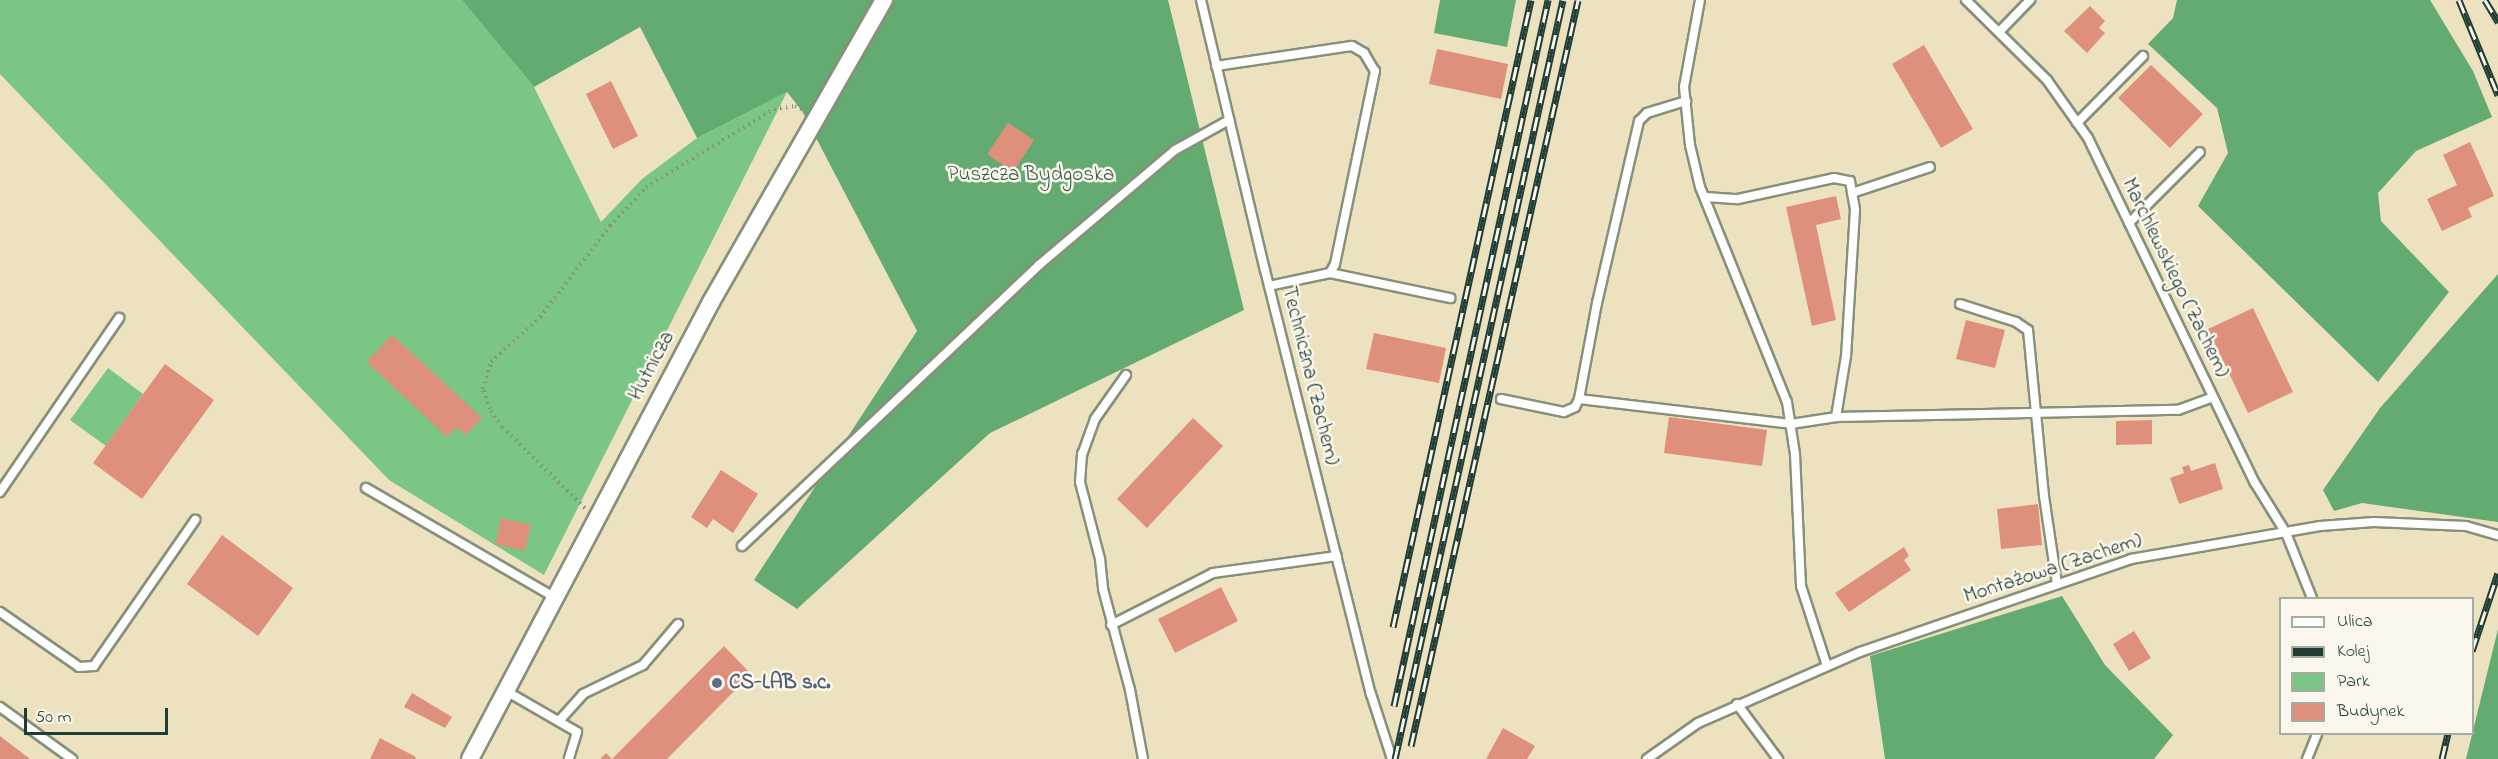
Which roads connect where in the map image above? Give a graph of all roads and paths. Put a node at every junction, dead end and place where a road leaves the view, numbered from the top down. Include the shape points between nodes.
1 (884, 0) edge
2 (1201, 0) edge
3 (1700, 0) edge
4 (1966, 0) edge
5 (2030, 0) edge
6 (1999, 32) junction
7 (2142, 56) dead end
8 (1216, 66) junction
9 (1686, 101) junction
10 (815, 115) junction
11 (1229, 120) junction
12 (2077, 123) junction
13 (2200, 152) dead end
14 (1930, 167) dead end
15 (1852, 193) junction
16 (1706, 197) junction
17 (2129, 223) junction
18 (1329, 273) junction
19 (1269, 286) junction
20 (1450, 298) dead end
21 (1960, 304) dead end
22 (119, 318) dead end
23 (1126, 375) dead end
24 (2213, 397) junction
25 (1501, 399) dead end
26 (1580, 399) junction
27 (2036, 414) junction
28 (1836, 417) junction
29 (1791, 424) junction
30 (366, 488) dead end
31 (0, 492) edge
32 (195, 520) dead end
33 (597, 520) junction
34 (2286, 533) junction
35 (2498, 535) edge
36 (742, 546) dead end
37 (1337, 556) junction
38 (2057, 584) junction
39 (2312, 597) edge
40 (556, 598) junction
41 (0, 612) edge
42 (678, 624) dead end
43 (1111, 625) junction
44 (1827, 666) junction
45 (506, 691) junction
46 (1737, 704) junction
47 (0, 707) edge
48 (559, 722) junction
49 (2317, 735) edge
50 (72, 759) edge
51 (470, 759) edge
52 (569, 759) edge
53 (1143, 759) edge
54 (1392, 759) edge
55 (1647, 759) edge
56 (1778, 759) edge
57 (2307, 759) edge

1 - 10 street, Hutnicza
2 - 8 lane, Techniczna (Zachem)
3 - 9 lane via 1684,87
4 - 6 lane, Marchlewskiego (Zachem)
5 - 6 lane
6 - 12 lane, Marchlewskiego (Zachem) via 2048,80
7 - 12 lane
8 - 11 lane, Techniczna (Zachem)
8 - 18 lane via 1352,46 1364,53 1375,71 1335,264
9 - 16 lane via 1690,145
9 - 26 lane via 1647,113 1639,121 1597,303
10 - 33 street, Hutnicza
10 - 33 path via 795,106 774,109 646,187 610,226 540,317 491,362 483,389 502,427
11 - 19 lane, Techniczna (Zachem)
11 - 36 lane via 1175,150 1039,265
12 - 17 lane, Marchlewskiego (Zachem)
13 - 17 lane
14 - 15 lane
15 - 16 lane via 1845,177 1738,199
15 - 28 lane via 1855,210 1846,356
16 - 29 lane via 1787,402
17 - 24 lane, Marchlewskiego (Zachem)
18 - 19 lane
18 - 20 lane
19 - 37 lane, Techniczna (Zachem)
21 - 27 lane via 2016,322 2028,330
22 - 31 lane
23 - 43 lane via 1095,419 1082,454 1080,482 1101,559
24 - 27 lane via 2178,410
24 - 34 lane, Marchlewskiego (Zachem) via 2255,483
25 - 26 lane via 1564,412 1575,407
26 - 29 lane
27 - 28 lane
27 - 38 lane
28 - 29 lane
29 - 44 lane via 1801,586
30 - 40 lane
32 - 41 lane via 94,666 79,668
33 - 40 street, Hutnicza
34 - 35 lane, Montażowa (Zachem) via 2374,522 2466,526
34 - 38 lane, Montażowa (Zachem) via 2131,559
34 - 39 lane, Marchlewskiego (Zachem)
37 - 43 lane via 1213,573
37 - 54 lane, Techniczna (Zachem)
38 - 44 lane, Montażowa (Zachem)
40 - 45 street, Hutnicza
42 - 48 lane via 643,665 583,694
43 - 53 lane via 1130,690
44 - 46 lane, Montażowa (Zachem)
45 - 48 lane
45 - 51 street, Hutnicza
46 - 55 lane, Montażowa (Zachem) via 1698,723
46 - 56 lane
47 - 50 lane
48 - 52 lane via 577,732
49 - 57 lane

